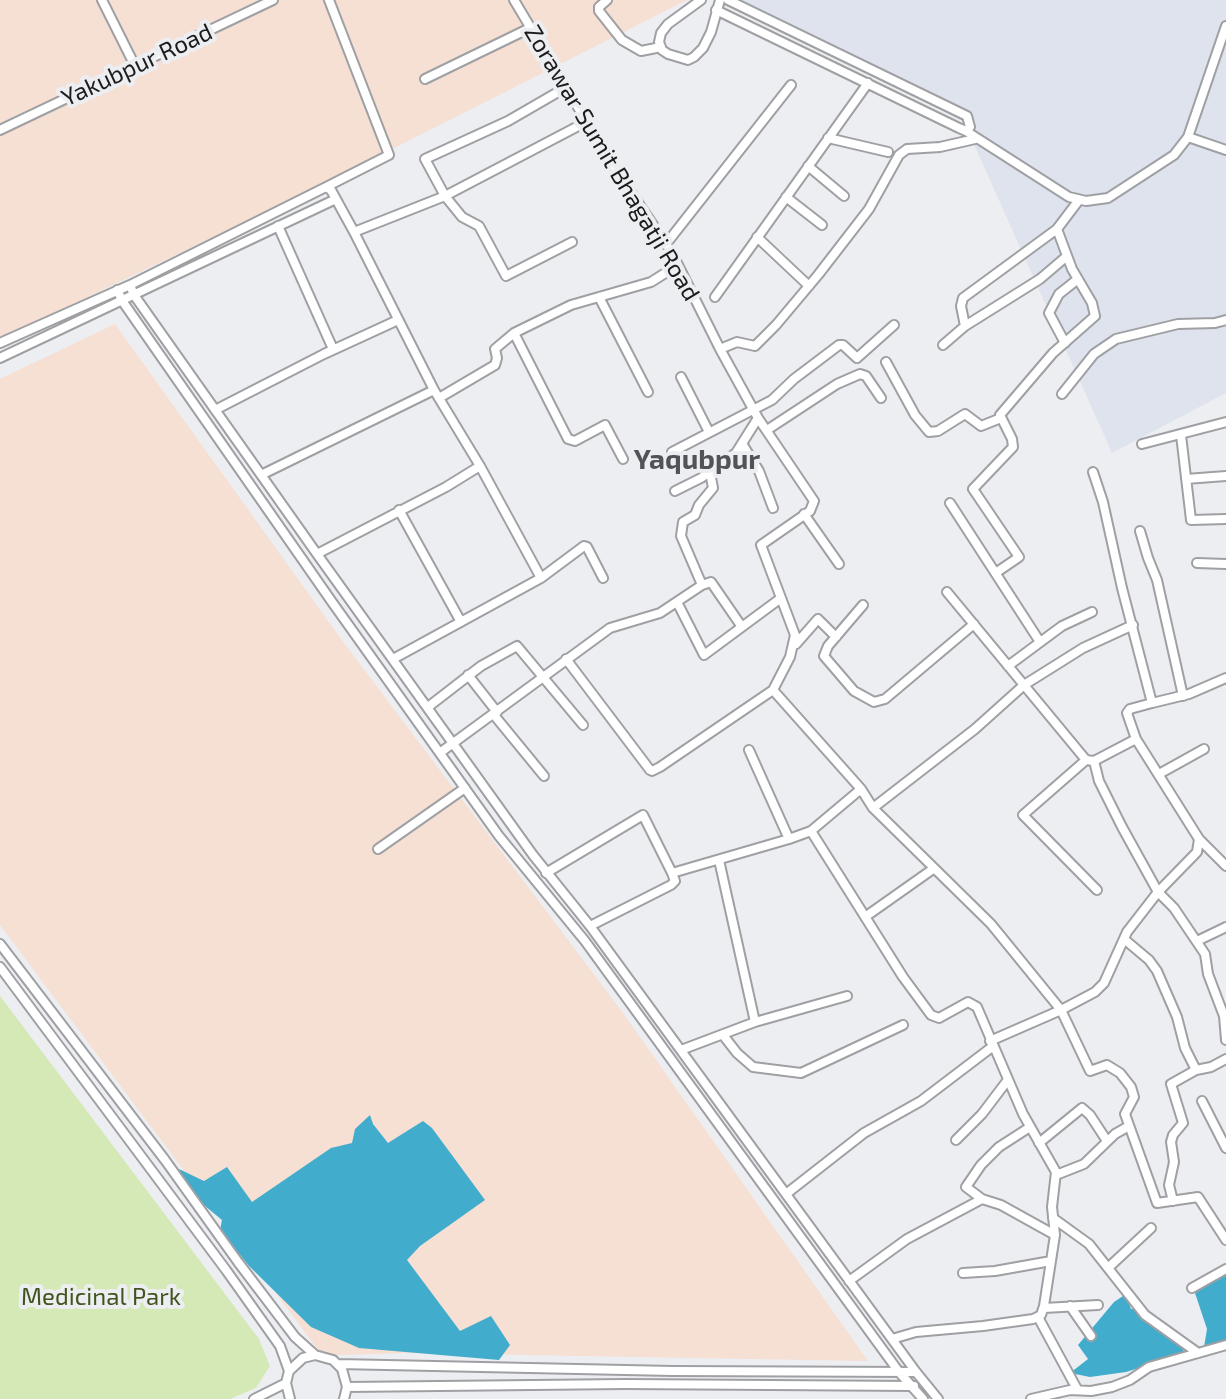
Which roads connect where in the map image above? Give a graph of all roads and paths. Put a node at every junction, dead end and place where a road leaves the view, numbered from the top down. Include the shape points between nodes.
1 (102, 0) edge
2 (273, 0) edge
3 (329, 0) edge
4 (514, 0) edge
5 (607, 0) edge
6 (701, 0) edge
7 (720, 0) edge
8 (728, 0) edge
9 (716, 10) junction
10 (1226, 26) edge
11 (530, 28) junction
12 (661, 47) junction
13 (135, 66) junction
14 (425, 79) dead end
15 (868, 83) junction
16 (791, 85) dead end
17 (565, 88) junction
18 (586, 122) junction
19 (0, 130) edge
20 (966, 131) junction
21 (1188, 137) junction
22 (828, 138) junction
23 (975, 139) junction
24 (1226, 150) edge
25 (888, 152) dead end
26 (808, 166) junction
27 (326, 187) junction
28 (445, 196) junction
29 (844, 196) dead end
30 (786, 197) junction
31 (336, 199) junction
32 (1079, 200) junction
33 (822, 225) dead end
34 (278, 226) junction
35 (1057, 229) junction
36 (354, 232) junction
37 (757, 237) junction
38 (572, 242) dead end
39 (666, 244) junction
40 (1067, 256) junction
41 (678, 265) junction
42 (1078, 279) junction
43 (130, 285) junction
44 (809, 286) junction
45 (117, 290) junction
46 (134, 295) junction
47 (599, 297) junction
48 (715, 297) dead end
49 (123, 302) junction
50 (398, 320) junction
51 (1226, 320) edge
52 (894, 325) dead end
53 (965, 326) junction
54 (514, 333) junction
55 (0, 343) edge
56 (1065, 343) junction
57 (943, 345) dead end
58 (333, 349) junction
59 (720, 349) junction
60 (0, 358) edge
61 (886, 362) dead end
62 (681, 377) dead end
63 (648, 392) dead end
64 (436, 394) junction
65 (1062, 394) dead end
66 (881, 398) dead end
67 (215, 410) junction
68 (756, 414) junction
69 (1001, 418) junction
70 (1226, 422) edge
71 (767, 430) junction
72 (709, 432) junction
73 (1181, 435) junction
74 (1142, 444) dead end
75 (743, 445) junction
76 (672, 452) dead end
77 (623, 459) dead end
78 (480, 466) junction
79 (710, 472) junction
80 (1093, 472) dead end
81 (261, 475) junction
82 (1226, 476) edge
83 (1186, 479) junction
84 (675, 491) dead end
85 (950, 503) dead end
86 (773, 508) dead end
87 (399, 510) junction
88 (804, 514) junction
89 (1226, 519) edge
90 (1140, 531) dead end
91 (317, 554) junction
92 (1197, 563) dead end
93 (839, 564) dead end
94 (1226, 564) edge
95 (997, 572) junction
96 (541, 578) junction
97 (603, 578) dead end
98 (702, 585) junction
99 (947, 592) dead end
100 (781, 598) junction
101 (677, 602) junction
102 (863, 605) dead end
103 (1092, 612) dead end
104 (461, 622) junction
105 (974, 624) junction
106 (1133, 625) junction
107 (742, 627) junction
108 (836, 637) junction
109 (1040, 642) junction
110 (793, 647) junction
111 (393, 659) junction
112 (566, 659) junction
113 (1008, 666) junction
114 (468, 675) junction
115 (543, 677) junction
116 (1226, 678) edge
117 (1024, 685) junction
118 (773, 690) junction
119 (1183, 696) junction
120 (1152, 703) junction
121 (428, 707) junction
122 (495, 714) junction
123 (583, 725) dead end
124 (1136, 739) junction
125 (454, 743) junction
126 (1204, 749) dead end
127 (749, 750) dead end
128 (441, 752) junction
129 (1090, 760) junction
130 (1159, 774) junction
131 (544, 776) dead end
132 (465, 788) junction
133 (861, 789) junction
134 (873, 808) junction
135 (811, 831) junction
136 (789, 839) junction
137 (1199, 839) junction
138 (378, 849) dead end
139 (719, 860) junction
140 (1226, 866) edge
141 (933, 869) junction
142 (546, 873) junction
143 (672, 873) junction
144 (1097, 890) dead end
145 (1158, 892) junction
146 (865, 917) junction
147 (1226, 927) edge
148 (593, 930) junction
149 (1124, 939) junction
150 (585, 941) junction
151 (1197, 941) junction
152 (0, 944) edge
153 (0, 967) edge
154 (1222, 994) edge
155 (847, 996) dead end
156 (1061, 1010) junction
157 (755, 1022) junction
158 (903, 1025) dead end
159 (723, 1035) junction
160 (1226, 1040) edge
161 (991, 1044) junction
162 (681, 1050) junction
163 (1226, 1059) edge
164 (1196, 1070) junction
165 (1007, 1081) junction
166 (1202, 1101) dead end
167 (1129, 1126) junction
168 (1030, 1127) junction
169 (956, 1140) dead end
170 (1107, 1141) junction
171 (1039, 1143) junction
172 (1226, 1148) edge
173 (1056, 1175) junction
174 (786, 1194) junction
175 (982, 1199) junction
176 (1173, 1201) junction
177 (1053, 1218) junction
178 (1151, 1228) dead end
179 (1055, 1235) junction
180 (1226, 1240) edge
181 (1051, 1261) junction
182 (1109, 1267) junction
183 (1226, 1269) edge
184 (963, 1273) dead end
185 (849, 1281) junction
186 (1192, 1288) dead end
187 (1098, 1305) dead end
188 (1070, 1306) junction
189 (1044, 1308) junction
190 (1038, 1317) junction
191 (1091, 1336) dead end
192 (892, 1339) junction
193 (1226, 1345) edge
194 (1198, 1353) junction
195 (315, 1355) junction
196 (338, 1364) junction
197 (289, 1371) junction
198 (899, 1372) junction
199 (916, 1372) junction
200 (286, 1383) junction
201 (910, 1386) junction
202 (347, 1387) junction
203 (926, 1387) junction
204 (1077, 1389) junction
205 (254, 1399) edge
206 (290, 1399) edge
207 (344, 1399) edge
208 (923, 1399) edge
209 (938, 1399) edge
210 (1031, 1399) edge

1 - 13 street
2 - 13 street, Yakubpur Road
3 - 27 street via 389,155
4 - 11 street, Zorawar Sumit Bhagatji Road
5 - 12 street via 599,11 622,40 641,51
6 - 12 street via 668,24 661,33
7 - 9 street
8 - 20 street via 967,116 971,122
9 - 12 street via 711,32 694,57 678,59
9 - 15 street
10 - 21 street
11 - 14 street
11 - 17 street, Zorawar Sumit Bhagatji Road
13 - 19 street, Yakubpur Road
15 - 20 street
15 - 22 street
16 - 39 street
17 - 18 street, Zorawar Sumit Bhagatji Road
17 - 28 street via 425,159
18 - 28 street
18 - 39 street, Zorawar Sumit Bhagatji Road
20 - 23 street
21 - 24 street
21 - 32 street via 1174,155 1108,198
22 - 25 street
22 - 26 street
23 - 32 street
23 - 44 street via 907,149 899,155 869,209
26 - 29 street
26 - 30 street
27 - 31 street
27 - 43 street
28 - 36 street
28 - 38 street via 462,217 479,226 506,276
30 - 33 street
30 - 37 street
31 - 34 street
31 - 36 street
32 - 35 street
34 - 46 street
34 - 58 street
35 - 40 street
35 - 53 street via 963,298
36 - 50 street
37 - 44 street
37 - 48 street
39 - 41 street, Zorawar Sumit Bhagatji Road
40 - 42 street
40 - 53 street
41 - 47 street via 651,282
41 - 59 street, Zorawar Sumit Bhagatji Road
42 - 56 street via 1059,294 1049,313
42 - 56 street via 1095,316
43 - 45 street
43 - 46 street
44 - 59 street via 755,346 737,342
45 - 49 street
45 - 55 street
46 - 49 street
46 - 67 street
47 - 54 street
47 - 63 street
49 - 60 street
49 - 128 street
50 - 58 street
50 - 64 street
51 - 65 street via 1178,324 1116,339 1094,354
52 - 68 street via 856,358 839,345
53 - 57 street
54 - 64 street via 495,349 495,365
54 - 77 street via 568,439 575,441 605,425
56 - 69 street via 1005,407
58 - 67 street
59 - 68 street, Zorawar Sumit Bhagatji Road
61 - 69 street via 929,432 965,414 981,426
62 - 72 street
64 - 78 street
64 - 81 street
66 - 71 street via 860,374
67 - 81 street
68 - 71 street, Zorawar Sumit Bhagatji Road
68 - 72 street
68 - 75 street
69 - 95 street via 1013,447 973,489 1019,557
70 - 73 street
71 - 88 street, Zorawar Sumit Bhagatji Road via 814,501
72 - 76 street
73 - 74 street
73 - 83 street
75 - 79 street
75 - 86 street
78 - 87 street
78 - 96 street
79 - 84 street
79 - 98 street via 713,488 695,515 683,522 681,536
80 - 106 street
81 - 91 street
82 - 83 street
83 - 89 street via 1191,520
85 - 95 street
87 - 91 street
87 - 104 street
88 - 93 street
88 - 100 street via 761,545
90 - 119 street via 1157,580
91 - 111 street
92 - 94 street
95 - 109 street
96 - 97 street via 585,546
96 - 104 street
98 - 101 street
98 - 107 street via 711,582
99 - 105 street
100 - 107 street
100 - 110 street via 795,635
101 - 107 street via 704,655
101 - 112 street via 660,613 610,628
102 - 108 street
103 - 109 street
104 - 111 street
105 - 108 street via 885,699 874,702 854,691 824,656
105 - 113 street
106 - 117 street
106 - 120 street
108 - 110 street via 818,619
109 - 113 street
110 - 118 street
111 - 121 street
112 - 115 street
112 - 118 street via 652,771
113 - 117 street
114 - 115 street via 517,646
114 - 121 street
114 - 122 street
115 - 122 street
115 - 123 street
116 - 119 street
117 - 129 street
117 - 134 street
118 - 133 street
119 - 120 street
120 - 124 street via 1127,713
121 - 125 street
122 - 125 street
122 - 131 street
124 - 129 street
124 - 130 street
125 - 128 street
125 - 142 street
126 - 130 street
127 - 136 street
128 - 132 street
129 - 144 street via 1023,815
129 - 145 street
130 - 137 street
132 - 138 street
132 - 150 street
133 - 134 street
133 - 135 street
134 - 141 street
135 - 136 street
135 - 146 street
136 - 139 street
137 - 140 street
137 - 145 street via 1197,852
139 - 143 street
139 - 157 street
141 - 146 street
141 - 156 street via 991,924
142 - 143 street via 643,815
142 - 148 street
143 - 148 street via 671,885
145 - 149 street
145 - 151 street
146 - 161 street via 924,1010 939,1018 972,1003
147 - 151 street
148 - 150 street
148 - 162 street
149 - 156 street via 1104,983
149 - 164 street via 1157,971
150 - 198 street
151 - 154 street via 1208,974
152 - 195 street via 295,1337
153 - 197 street via 221,1263 280,1346
154 - 160 street
155 - 157 street
156 - 161 street
156 - 167 street via 1090,1071 1107,1065 1131,1087 1134,1097 1125,1114
157 - 159 street
158 - 159 street via 801,1073 753,1067
159 - 162 street
161 - 165 street
161 - 174 street via 921,1101 864,1133
162 - 174 street
163 - 164 street
164 - 176 street via 1171,1084 1183,1123 1171,1142
165 - 168 street
165 - 169 street
166 - 172 street
167 - 170 street
167 - 176 street via 1156,1200
168 - 171 street
168 - 175 street via 999,1147 968,1183 966,1187
170 - 171 street via 1082,1108
170 - 173 street via 1081,1166
171 - 173 street
173 - 177 street
174 - 185 street
175 - 179 street
175 - 185 street via 907,1239
176 - 180 street via 1198,1197
177 - 179 street
177 - 182 street via 1084,1239
178 - 182 street
179 - 181 street
181 - 184 street
181 - 189 street
182 - 194 street via 1145,1315
183 - 186 street
185 - 192 street
187 - 188 street
188 - 189 street
188 - 191 street
189 - 190 street
190 - 192 street
190 - 204 street
192 - 199 street
193 - 194 street
194 - 204 street via 1145,1368 1112,1387
195 - 196 street
195 - 197 street via 297,1361
196 - 198 street
196 - 202 street
197 - 200 street
198 - 199 street
198 - 201 street
199 - 203 street
200 - 205 street
200 - 206 street
201 - 202 street
201 - 203 street
201 - 208 street
202 - 207 street
203 - 209 street
204 - 210 street

